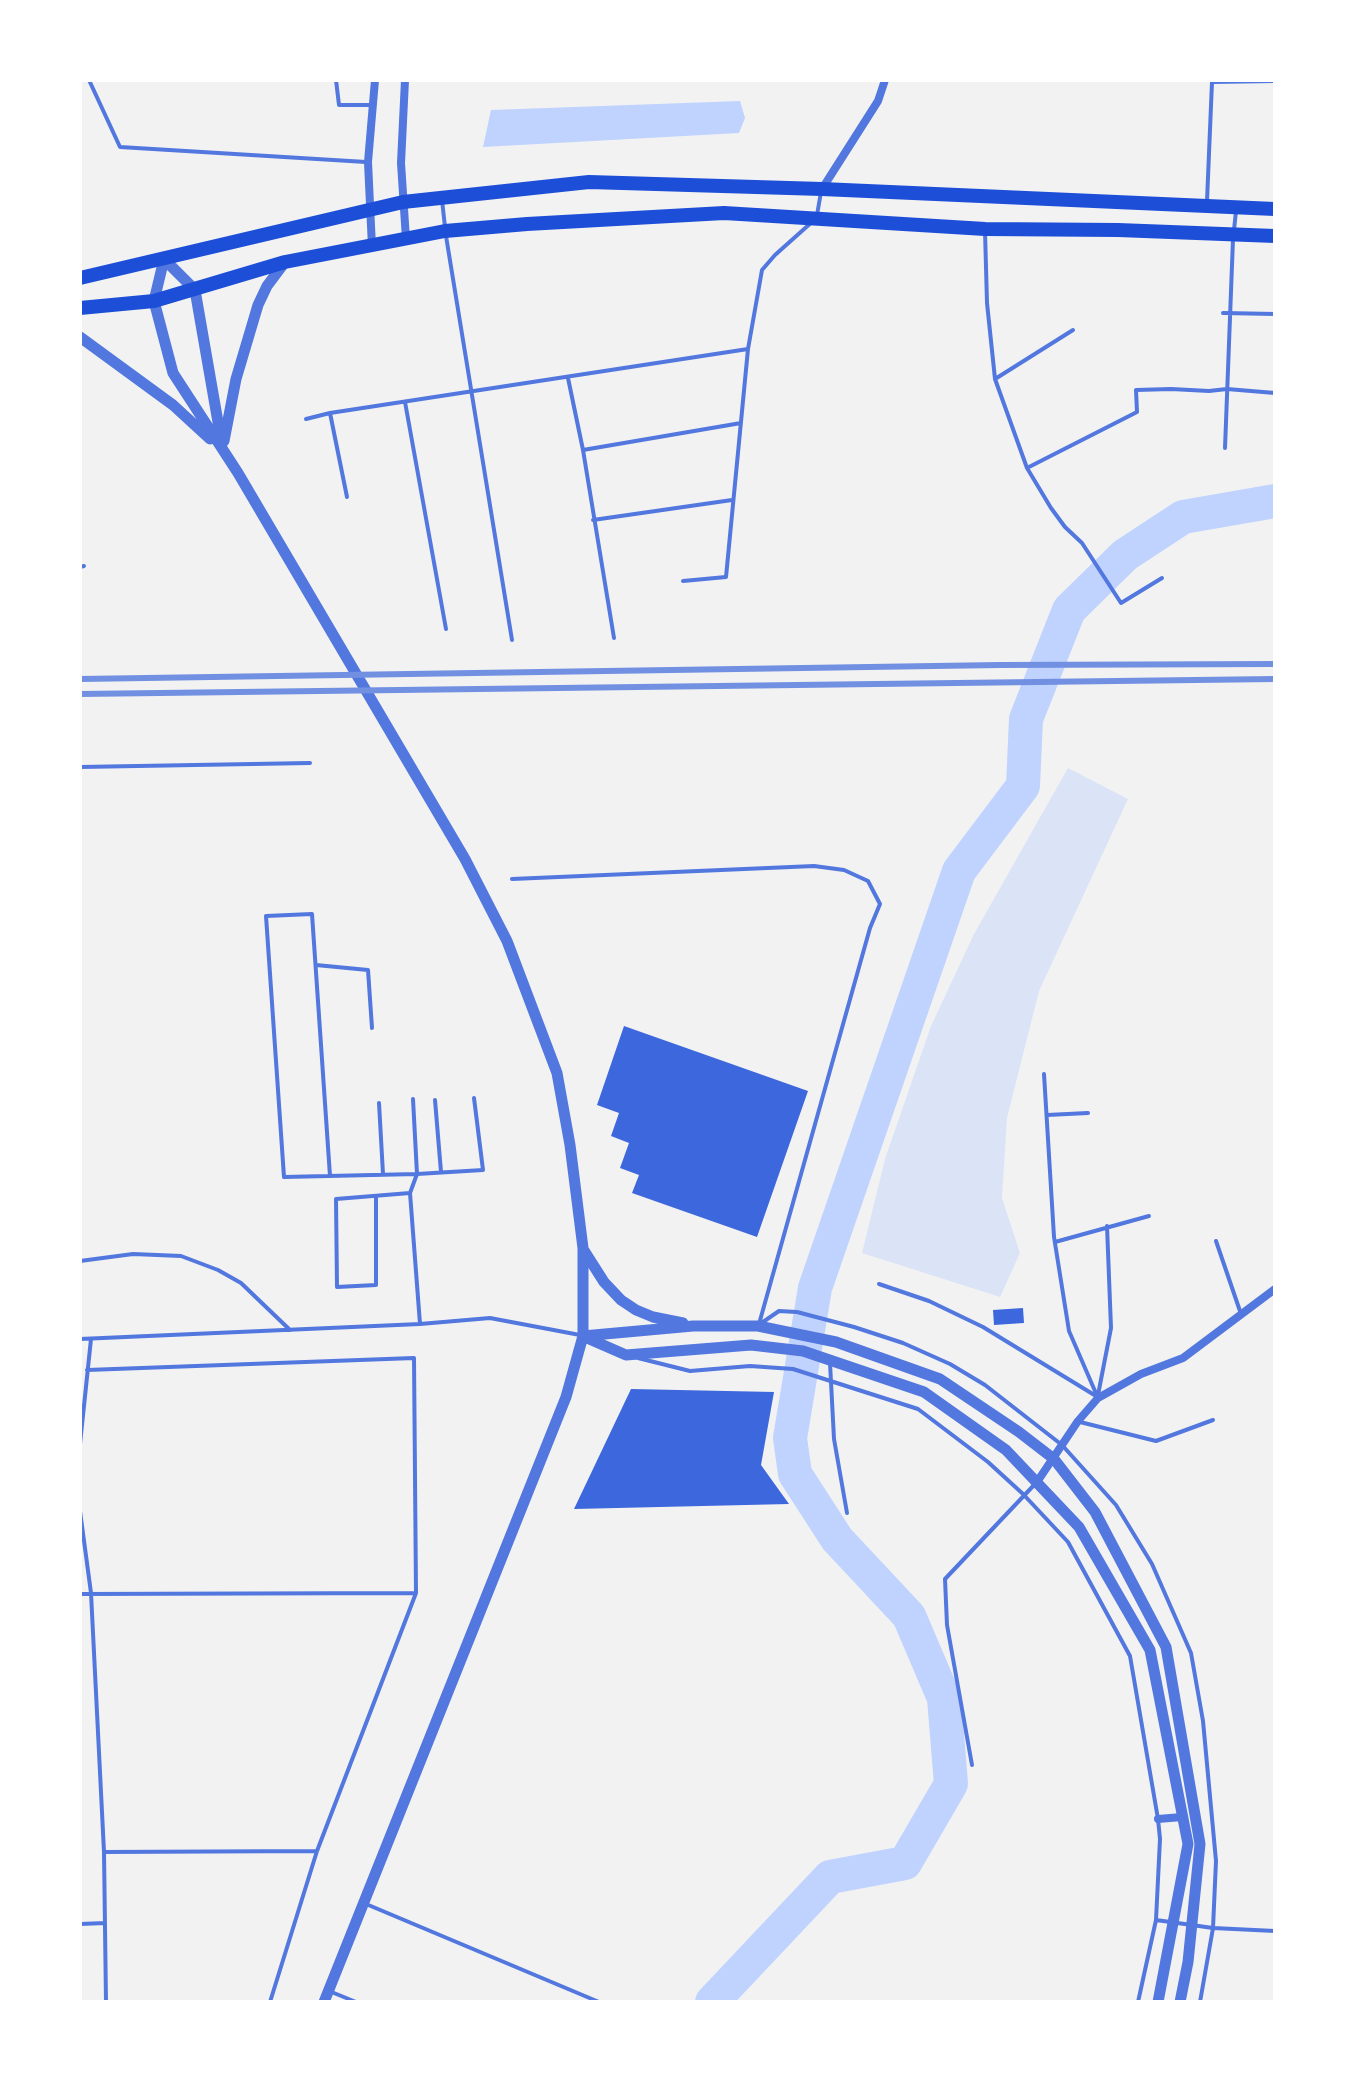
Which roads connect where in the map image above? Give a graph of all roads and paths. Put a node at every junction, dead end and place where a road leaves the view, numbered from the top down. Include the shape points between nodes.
1 (89, 80) edge
2 (336, 80) edge
3 (375, 80) edge
4 (405, 80) edge
5 (885, 80) edge
6 (1275, 81) edge
7 (373, 105) junction
8 (368, 162) junction
9 (822, 189) junction
10 (441, 198) junction
11 (403, 202) junction
12 (369, 208) junction
13 (1206, 208) junction
14 (1236, 209) junction
15 (1275, 209) edge
16 (817, 217) junction
17 (985, 229) junction
18 (445, 231) junction
19 (1234, 233) junction
20 (1275, 236) edge
21 (406, 240) junction
22 (372, 247) junction
23 (164, 259) junction
24 (285, 262) junction
25 (80, 278) edge
26 (195, 290) junction
27 (154, 301) junction
28 (80, 308) edge
29 (1231, 312) junction
30 (1223, 313) dead end
31 (1275, 314) edge
32 (1073, 330) dead end
33 (80, 337) edge
34 (748, 349) junction
35 (568, 378) junction
36 (995, 379) junction
37 (1227, 389) junction
38 (471, 392) junction
39 (1275, 393) edge
40 (405, 402) junction
41 (330, 413) junction
42 (306, 419) dead end
43 (741, 423) junction
44 (1225, 448) dead end
45 (223, 450) junction
46 (583, 450) junction
47 (1027, 468) junction
48 (347, 497) dead end
49 (732, 500) junction
50 (593, 520) junction
51 (1162, 578) dead end
52 (683, 581) dead end
53 (446, 629) dead end
54 (614, 638) dead end
55 (512, 640) dead end
56 (310, 763) dead end
57 (80, 767) edge
58 (512, 879) dead end
59 (316, 965) junction
60 (372, 1028) dead end
61 (1044, 1074) dead end
62 (474, 1098) dead end
63 (413, 1099) dead end
64 (435, 1100) dead end
65 (379, 1103) dead end
66 (1088, 1113) dead end
67 (1047, 1115) junction
68 (441, 1172) junction
69 (383, 1174) junction
70 (417, 1174) junction
71 (330, 1176) junction
72 (410, 1193) junction
73 (376, 1196) junction
74 (1149, 1216) dead end
75 (1107, 1226) junction
76 (1216, 1241) dead end
77 (1055, 1242) junction
78 (583, 1248) junction
79 (80, 1261) edge
80 (879, 1284) dead end
81 (1275, 1289) edge
82 (1241, 1314) junction
83 (420, 1324) junction
84 (693, 1326) junction
85 (758, 1326) junction
86 (290, 1330) junction
87 (583, 1336) junction
88 (80, 1339) edge
89 (91, 1339) junction
90 (626, 1355) junction
91 (826, 1359) junction
92 (87, 1370) junction
93 (831, 1383) junction
94 (1098, 1398) junction
95 (1213, 1420) dead end
96 (1078, 1421) junction
97 (80, 1444) edge
98 (1062, 1445) junction
99 (1054, 1459) junction
100 (1037, 1482) junction
101 (1023, 1494) junction
102 (80, 1511) edge
103 (847, 1513) dead end
104 (91, 1593) junction
105 (416, 1593) junction
106 (80, 1594) edge
107 (972, 1765) dead end
108 (1182, 1817) junction
109 (1158, 1819) junction
110 (317, 1851) junction
111 (104, 1852) junction
112 (364, 1903) junction
113 (1156, 1920) junction
114 (1175, 1921) junction
115 (105, 1923) junction
116 (80, 1924) edge
117 (1192, 1924) junction
118 (1213, 1928) junction
119 (1275, 1931) edge
120 (326, 1996) edge
121 (106, 2002) edge
122 (270, 2002) edge
123 (356, 2002) edge
124 (599, 2002) edge
125 (1138, 2002) edge
126 (1158, 2002) edge
127 (1180, 2002) edge
128 (1200, 2002) edge

1 - 8 lane via 120,147
2 - 7 lane via 339,105
3 - 7 street
4 - 11 street
5 - 9 street via 878,101
6 - 13 lane via 1212,82
7 - 8 street
8 - 12 street
9 - 10 main road via 589,182
9 - 13 main road
9 - 16 lane
10 - 11 main road
10 - 18 lane
11 - 12 main road
11 - 21 street
12 - 22 street
12 - 23 main road
13 - 14 main road
14 - 15 main road
14 - 19 lane
16 - 17 main road
16 - 18 main road via 724,213
16 - 34 lane via 762,270
17 - 19 main road
17 - 36 lane
18 - 21 main road
18 - 38 lane
19 - 20 main road
19 - 29 lane
21 - 22 main road
22 - 24 main road
23 - 25 main road
23 - 26 street
23 - 27 street
24 - 26 main road
24 - 45 street via 258,305 236,379
26 - 27 main road
26 - 45 street
27 - 28 main road
27 - 45 street via 173,373
29 - 30 lane
29 - 31 lane
29 - 37 lane
32 - 36 lane
33 - 45 street via 173,405
34 - 35 lane
34 - 43 lane
35 - 38 lane
35 - 46 lane
36 - 47 lane
37 - 39 lane
37 - 44 lane
37 - 47 lane via 1136,390 1137,412
38 - 40 lane
38 - 55 lane
40 - 41 lane
40 - 53 lane
41 - 42 lane
41 - 48 lane
43 - 46 lane
43 - 49 lane
45 - 78 street via 465,859 507,941 557,1073
46 - 50 lane
47 - 51 lane via 1121,603
49 - 50 lane
49 - 52 lane via 726,577
50 - 54 lane
56 - 57 lane
58 - 85 lane via 814,866 844,870 868,881 880,904
59 - 60 lane via 368,970
59 - 71 lane
59 - 71 lane via 312,914 266,916 284,1177
61 - 67 lane
62 - 68 lane via 483,1170
63 - 70 lane
64 - 68 lane
65 - 69 lane
66 - 67 lane
67 - 77 lane
68 - 70 lane
69 - 70 lane
69 - 71 lane
70 - 72 lane
72 - 73 lane
72 - 83 lane
73 - 73 lane via 336,1199 337,1287 376,1285
74 - 75 lane
75 - 77 lane
75 - 94 lane via 1111,1328
76 - 82 lane
77 - 94 lane via 1069,1331
78 - 84 street via 604,1282 628,1305
78 - 87 street
79 - 86 lane via 133,1254 181,1256 241,1283
80 - 94 lane via 983,1327
81 - 82 street
82 - 94 street via 1183,1358
83 - 86 lane
83 - 87 lane via 490,1318
84 - 85 street
84 - 87 street
85 - 98 lane via 779,1311 797,1312 903,1343 985,1385
85 - 99 street via 830,1340 940,1379
86 - 89 lane
87 - 90 street
87 - 112 street via 566,1397
88 - 89 lane
89 - 92 lane
90 - 91 street via 751,1345
90 - 93 lane via 690,1371 793,1369
91 - 93 lane
91 - 100 street via 924,1392 1006,1450
92 - 97 lane
92 - 105 lane via 414,1358
93 - 101 lane via 918,1409
93 - 103 lane
94 - 96 street
95 - 96 lane via 1156,1441
96 - 98 street
98 - 99 street
98 - 118 lane via 1116,1505 1152,1564 1191,1653 1216,1861
99 - 100 street
99 - 117 street via 1095,1512 1166,1647 1200,1844
100 - 101 lane
100 - 108 street via 1079,1527 1150,1650
101 - 107 lane via 945,1579 947,1625
101 - 109 lane via 1068,1542 1130,1656
102 - 104 lane
104 - 105 lane
104 - 106 lane
104 - 111 lane
105 - 110 lane
108 - 109 street
108 - 114 street via 1188,1844
109 - 113 lane
110 - 111 lane
110 - 122 lane
111 - 115 lane
112 - 120 street
112 - 124 lane
113 - 114 lane
113 - 125 lane
114 - 117 lane
114 - 126 street
115 - 116 lane
115 - 121 lane
117 - 118 lane
117 - 127 street
118 - 119 lane
118 - 128 lane
120 - 123 lane

